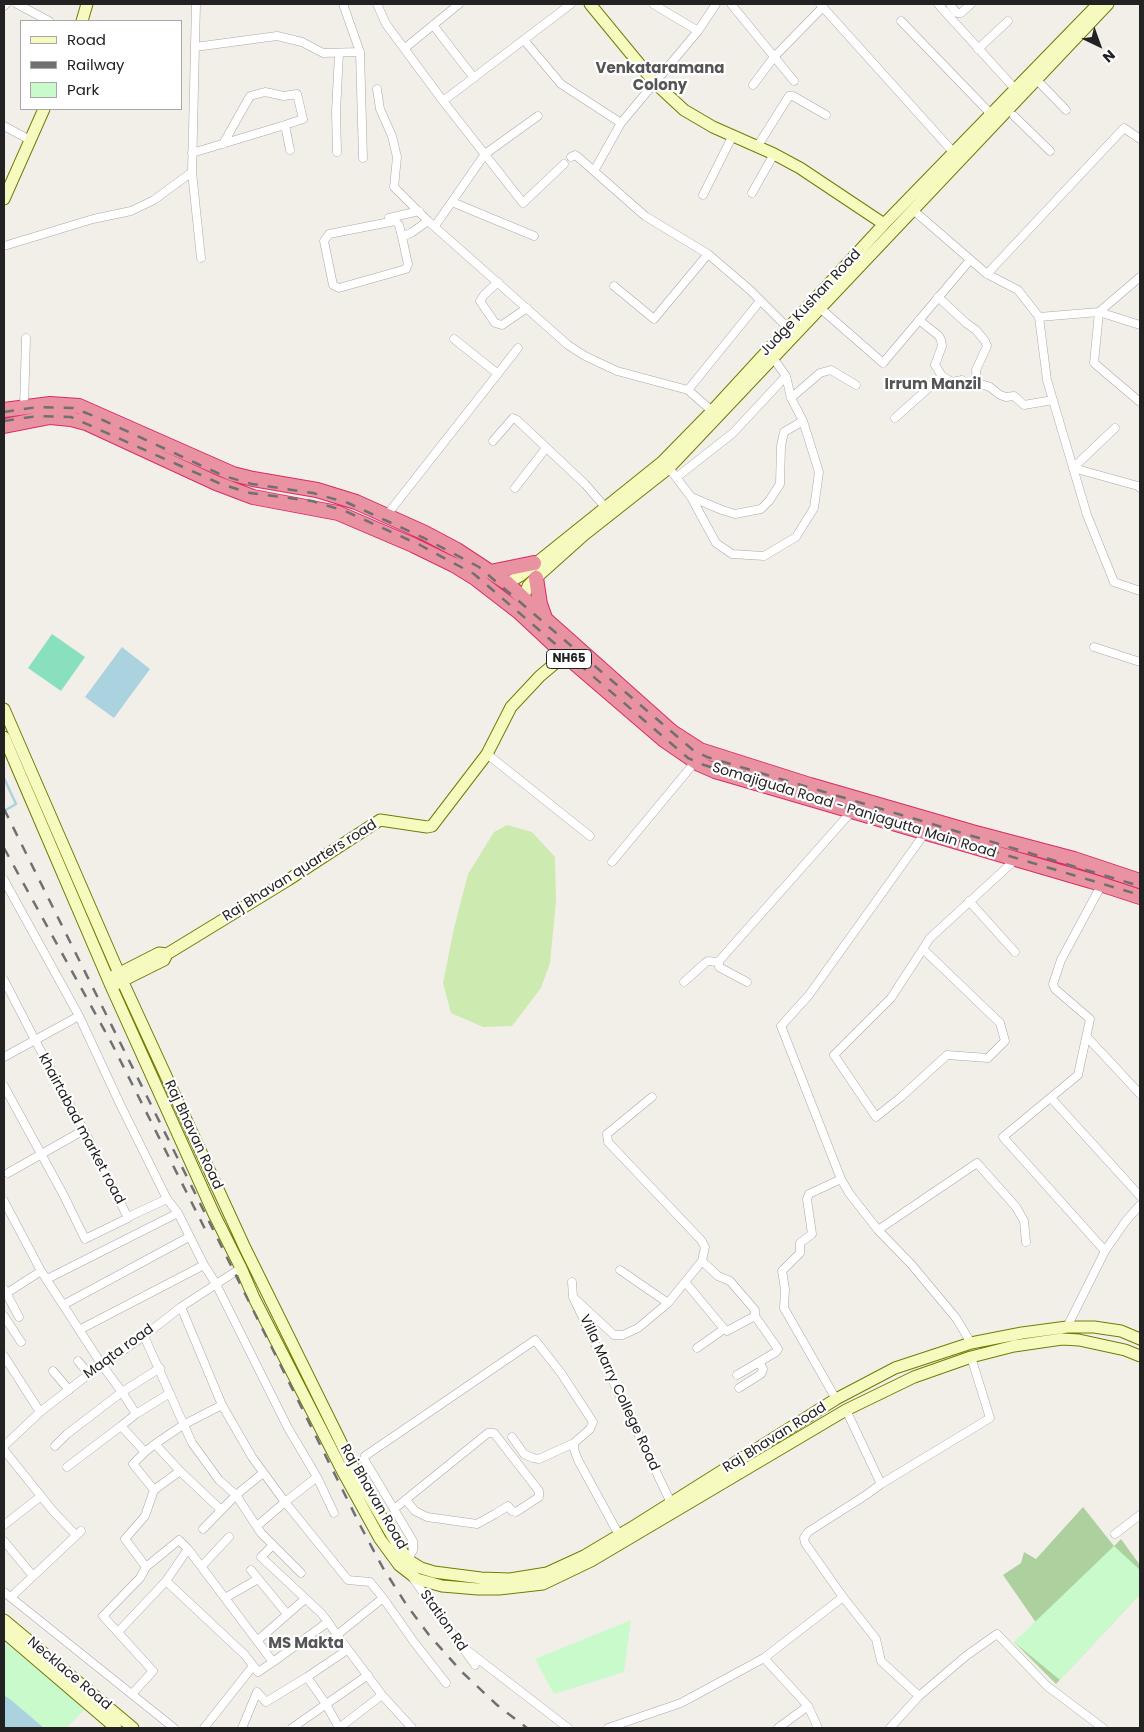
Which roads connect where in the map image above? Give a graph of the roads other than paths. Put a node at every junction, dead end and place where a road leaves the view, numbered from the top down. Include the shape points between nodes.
1 (17, 4) edge
2 (86, 4) edge
3 (196, 4) edge
4 (344, 4) edge
5 (377, 4) edge
6 (459, 4) edge
7 (571, 4) edge
8 (590, 4) edge
9 (653, 4) edge
10 (716, 4) edge
11 (731, 4) edge
12 (938, 4) edge
13 (971, 4) edge
14 (1098, 4) edge
15 (1108, 4) edge
16 (821, 5) edge
17 (948, 7) edge
18 (47, 20) edge
19 (82, 20) edge
20 (901, 21) dead end
21 (1008, 21) dead end
22 (433, 25) junction
23 (698, 31) junction
24 (524, 40) junction
25 (195, 47) junction
26 (404, 48) junction
27 (978, 49) junction
28 (360, 52) junction
29 (339, 53) junction
30 (774, 57) junction
31 (474, 78) junction
32 (1036, 79) junction
33 (794, 80) dead end
34 (655, 83) junction
35 (753, 85) dead end
36 (377, 89) dead end
37 (1018, 92) junction
38 (443, 101) junction
39 (44, 110) edge
40 (1066, 110) dead end
41 (991, 114) junction
42 (538, 116) dead end
43 (826, 116) dead end
44 (1014, 116) dead end
45 (621, 123) junction
46 (285, 125) junction
47 (4, 126) edge
48 (732, 137) junction
49 (1140, 139) edge
50 (30, 140) junction
51 (224, 144) junction
52 (758, 147) junction
53 (290, 150) dead end
54 (1050, 151) dead end
55 (337, 152) dead end
56 (192, 153) junction
57 (954, 153) junction
58 (485, 154) junction
59 (774, 154) junction
60 (571, 157) dead end
61 (363, 158) dead end
62 (564, 164) dead end
63 (594, 171) junction
64 (192, 172) junction
65 (752, 193) dead end
66 (703, 195) dead end
67 (4, 199) edge
68 (452, 202) junction
69 (404, 205) dead end
70 (913, 210) junction
71 (419, 211) junction
72 (405, 215) junction
73 (431, 224) junction
74 (884, 224) junction
75 (360, 225) dead end
76 (534, 236) dead end
77 (402, 237) junction
78 (4, 246) edge
79 (708, 254) junction
80 (201, 258) dead end
81 (970, 260) junction
82 (987, 274) junction
83 (1140, 277) edge
84 (498, 282) junction
85 (614, 286) dead end
86 (938, 297) junction
87 (760, 302) junction
88 (527, 308) junction
89 (820, 308) junction
90 (1099, 312) junction
91 (1039, 317) junction
92 (919, 320) junction
93 (1140, 325) edge
94 (788, 328) junction
95 (26, 338) dead end
96 (454, 339) dead end
97 (518, 348) dead end
98 (774, 358) junction
99 (498, 374) junction
100 (786, 376) junction
101 (942, 376) junction
102 (979, 382) junction
103 (856, 385) dead end
104 (688, 390) junction
105 (791, 398) junction
106 (1053, 400) junction
107 (1140, 402) edge
108 (24, 408) junction
109 (4, 410) edge
110 (712, 411) junction
111 (894, 418) dead end
112 (803, 421) junction
113 (4, 426) edge
114 (1115, 428) dead end
115 (493, 440) dead end
116 (546, 448) junction
117 (669, 468) junction
118 (1073, 468) junction
119 (677, 477) junction
120 (515, 488) dead end
121 (1140, 488) edge
122 (691, 497) junction
123 (356, 502) junction
124 (605, 506) junction
125 (386, 516) junction
126 (354, 519) junction
127 (534, 563) junction
128 (490, 572) junction
129 (520, 576) junction
130 (507, 583) junction
131 (529, 587) junction
132 (1140, 591) edge
133 (545, 619) junction
134 (1094, 647) dead end
135 (565, 655) junction
136 (1140, 662) edge
137 (4, 709) edge
138 (4, 738) edge
139 (487, 754) junction
140 (695, 762) junction
141 (751, 766) junction
142 (745, 780) junction
143 (852, 811) junction
144 (925, 833) junction
145 (590, 836) dead end
146 (1015, 860) junction
147 (612, 862) dead end
148 (4, 880) edge
149 (1140, 881) edge
150 (1102, 884) junction
151 (1140, 897) edge
152 (969, 901) junction
153 (923, 949) junction
154 (1015, 952) dead end
155 (718, 962) junction
156 (4, 980) edge
157 (115, 980) junction
158 (684, 982) dead end
159 (747, 982) dead end
160 (79, 1016) junction
161 (1087, 1037) junction
162 (35, 1040) junction
163 (4, 1057) edge
164 (4, 1086) edge
165 (1140, 1094) edge
166 (652, 1097) dead end
167 (1051, 1098) junction
168 (84, 1130) junction
169 (41, 1155) junction
170 (4, 1165) edge
171 (6, 1175) edge
172 (840, 1179) junction
173 (1140, 1196) edge
174 (167, 1199) junction
175 (4, 1201) edge
176 (1140, 1206) edge
177 (178, 1214) junction
178 (1140, 1216) edge
179 (128, 1217) junction
180 (1125, 1222) junction
181 (878, 1230) junction
182 (189, 1237) junction
183 (1026, 1242) dead end
184 (1105, 1251) junction
185 (702, 1261) junction
186 (204, 1266) junction
187 (242, 1268) junction
188 (620, 1270) dead end
189 (41, 1271) junction
190 (48, 1279) junction
191 (572, 1282) dead end
192 (686, 1283) junction
193 (216, 1284) junction
194 (5, 1292) edge
195 (573, 1297) junction
196 (668, 1303) junction
197 (64, 1305) junction
198 (181, 1307) junction
199 (4, 1316) edge
200 (755, 1316) junction
201 (19, 1317) dead end
202 (1067, 1327) junction
203 (724, 1329) junction
204 (79, 1330) junction
205 (144, 1336) junction
206 (1140, 1339) edge
207 (21, 1342) dead end
208 (971, 1343) junction
209 (697, 1348) dead end
210 (4, 1356) edge
211 (1140, 1356) edge
212 (971, 1357) junction
213 (78, 1361) dead end
214 (759, 1362) junction
215 (6, 1365) edge
216 (102, 1365) junction
217 (160, 1368) junction
218 (53, 1371) dead end
219 (89, 1374) junction
220 (737, 1375) dead end
221 (739, 1388) dead end
222 (69, 1390) junction
223 (122, 1392) junction
224 (170, 1394) junction
225 (836, 1399) junction
226 (222, 1406) junction
227 (846, 1410) junction
228 (40, 1412) junction
229 (136, 1414) junction
230 (184, 1425) junction
231 (121, 1426) junction
232 (512, 1437) dead end
233 (574, 1443) junction
234 (155, 1444) junction
235 (4, 1446) edge
236 (56, 1446) dead end
237 (4, 1450) edge
238 (145, 1452) junction
239 (67, 1467) dead end
240 (180, 1471) junction
241 (263, 1473) junction
242 (317, 1477) junction
243 (880, 1484) junction
244 (154, 1490) junction
245 (236, 1495) junction
246 (40, 1496) junction
247 (406, 1500) junction
248 (285, 1502) junction
249 (671, 1503) junction
250 (222, 1510) junction
251 (394, 1510) junction
252 (334, 1513) dead end
253 (1140, 1515) edge
254 (4, 1525) edge
255 (257, 1526) junction
256 (203, 1529) dead end
257 (1115, 1534) dead end
258 (619, 1535) junction
259 (229, 1537) dead end
260 (4, 1542) edge
261 (273, 1545) junction
262 (188, 1549) junction
263 (408, 1560) junction
264 (202, 1566) junction
265 (146, 1567) junction
266 (251, 1570) dead end
267 (301, 1573) dead end
268 (33, 1576) junction
269 (411, 1576) junction
270 (258, 1580) junction
271 (166, 1581) junction
272 (7, 1595) edge
273 (843, 1597) junction
274 (225, 1598) junction
275 (383, 1598) junction
276 (305, 1599) junction
277 (288, 1614) junction
278 (4, 1620) edge
279 (328, 1622) junction
280 (4, 1632) edge
281 (118, 1632) junction
282 (337, 1635) junction
283 (258, 1640) junction
284 (461, 1645) junction
285 (347, 1650) junction
286 (764, 1658) junction
287 (274, 1662) junction
288 (475, 1665) dead end
289 (253, 1666) junction
290 (368, 1675) junction
291 (307, 1677) junction
292 (446, 1683) dead end
293 (132, 1694) junction
294 (382, 1695) junction
295 (919, 1696) junction
296 (326, 1704) junction
297 (808, 1706) junction
298 (116, 1728) edge
299 (133, 1728) edge
300 (174, 1728) edge
301 (204, 1728) edge
302 (242, 1728) edge
303 (292, 1728) edge
304 (339, 1728) edge
305 (412, 1728) edge
306 (568, 1728) edge
307 (608, 1728) edge
308 (778, 1728) edge
309 (818, 1728) edge
310 (890, 1728) edge
311 (1103, 1728) edge

1 - 18 street
2 - 19 main road
3 - 25 street
4 - 28 street
5 - 26 street via 386,24
6 - 22 street
7 - 24 street
8 - 34 main road
9 - 23 street
10 - 23 street
11 - 30 street
12 - 17 street
13 - 17 street via 960,13
14 - 37 main road, Judge Kushan Road
15 - 32 main road, Judge Kushan Road
16 - 30 street
16 - 57 street
17 - 27 street
20 - 41 street
21 - 27 street
22 - 26 street
22 - 31 street
23 - 34 street
24 - 31 street
24 - 45 street via 561,84
25 - 29 street via 277,36 302,42 323,53
25 - 56 street
26 - 38 street
27 - 37 street
28 - 29 street
28 - 61 street
29 - 55 street
30 - 33 street
30 - 35 street
31 - 38 street
32 - 37 main road, Judge Kushan Road
32 - 40 street
34 - 45 street
34 - 48 main road via 684,110
36 - 71 street via 380,110 397,157 394,187
37 - 41 main road, Judge Kushan Road
37 - 70 main road, Judge Kushan Road
38 - 58 street
39 - 50 main road
41 - 57 main road, Judge Kushan Road
42 - 58 street
43 - 52 street via 789,96
44 - 54 street
45 - 63 street
46 - 51 street
46 - 51 street via 303,118 297,94 284,96 265,92 250,96
46 - 53 street
47 - 50 street
48 - 52 main road
48 - 66 street
49 - 82 street via 1124,128
50 - 67 main road
51 - 56 street
52 - 59 main road
56 - 64 street
57 - 74 main road, Judge Kushan Road
58 - 62 street via 523,203
58 - 68 street
59 - 65 street
59 - 74 main road
60 - 63 street via 575,155
63 - 79 street via 645,216
64 - 78 street via 154,200 131,211
64 - 80 street
68 - 73 street
68 - 76 street
69 - 72 street
70 - 81 street
70 - 89 main road, Judge Kushan Road
71 - 72 street
71 - 73 street
72 - 75 street
73 - 77 street
73 - 84 street
74 - 94 main road, Judge Kushan Road
77 - 77 street via 408,264 406,269 339,288 333,285 324,241 329,234 395,221
79 - 85 street via 654,319
79 - 87 street
81 - 82 street
81 - 86 street
82 - 91 street via 1018,290
83 - 90 street
84 - 88 street
84 - 88 street via 480,302 495,323 502,324
86 - 92 street
86 - 102 street via 985,341 987,346 976,370
87 - 94 street
87 - 104 street
88 - 104 street via 585,356 617,371
89 - 92 street via 883,363
89 - 98 main road, Judge Kushan Road
90 - 91 street
90 - 93 street
90 - 107 street via 1094,363
91 - 106 street via 1047,380
92 - 101 street via 942,340 935,365
94 - 110 main road, Judge Kushan Road
95 - 108 street
96 - 99 street
97 - 99 street
98 - 100 street
98 - 117 main road, Judge Kushan Road
99 - 125 street
100 - 105 street
100 - 119 street via 733,433
101 - 102 street via 952,382 962,380 972,386
101 - 111 street
102 - 106 street via 1000,395 1014,396 1024,405
103 - 105 street via 831,370 820,374
104 - 110 street
105 - 112 street
106 - 118 street
108 - 109 highway, Somajiguda Road - Panjagutta Main Road / NH65
108 - 123 highway, Somajiguda Road - Panjagutta Main Road / NH65 via 50,404 79,406 233,474 317,490
110 - 124 main road, Judge Kushan Road via 662,462
112 - 122 street via 784,432 780,484 761,509 735,514
112 - 122 street via 819,472 814,508 796,537 764,556 732,554 716,543
113 - 126 highway, Somajiguda Road - Panjagutta Main Road / NH65 via 50,418 71,419 253,497 311,506
114 - 118 street
115 - 116 street via 513,418
116 - 120 street
116 - 124 street
117 - 119 street
117 - 131 main road, Judge Kushan Road via 584,535
118 - 121 street
118 - 132 street via 1087,515 1114,582
119 - 122 street
123 - 125 highway, Somajiguda Road - Panjagutta Main Road / NH65
123 - 126 highway
124 - 127 main road, Judge Kushan Road
125 - 128 highway, Somajiguda Road - Panjagutta Main Road / NH65 via 457,550
126 - 135 highway, Somajiguda Road - Panjagutta Main Road / NH65 via 414,545 475,578 519,612
127 - 128 highway
127 - 129 main road, Judge Kushan Road
128 - 130 highway, Somajiguda Road - Panjagutta Main Road / NH65
129 - 130 main road, Judge Kushan Road
129 - 131 main road via 521,584
130 - 131 highway, Somajiguda Road - Panjagutta Main Road / NH65
131 - 133 highway, Somajiguda Road - Panjagutta Main Road / NH65
131 - 133 highway
133 - 141 highway, Somajiguda Road - Panjagutta Main Road / NH65 via 687,743
134 - 136 street
135 - 139 main road, Raj Bhavan quarters road via 511,706
135 - 140 highway, Somajiguda Road - Panjagutta Main Road / NH65 via 664,740
137 - 157 main road, Raj Bhavan Road
138 - 157 main road, Raj Bhavan Road
139 - 145 street
139 - 157 main road, Raj Bhavan quarters road via 432,826 380,820 167,954 159,953
140 - 142 highway, Somajiguda Road - Panjagutta Main Road / NH65
140 - 147 street
141 - 142 highway
141 - 149 highway, Somajiguda Road - Panjagutta Main Road / NH65
142 - 143 highway, Somajiguda Road - Panjagutta Main Road / NH65
143 - 144 highway, Somajiguda Road - Panjagutta Main Road / NH65
143 - 155 street
144 - 146 highway, Somajiguda Road - Panjagutta Main Road / NH65
144 - 172 street via 809,995 781,1026
146 - 150 highway, Somajiguda Road - Panjagutta Main Road / NH65
146 - 152 street
148 - 160 street
150 - 151 highway, Somajiguda Road - Panjagutta Main Road / NH65
150 - 161 street via 1061,960 1053,984 1090,1019
152 - 153 street via 930,938
152 - 154 street
153 - 153 street via 891,998 834,1055 876,1116 947,1055 988,1058 1005,1040 1000,1024
155 - 158 street via 708,961
155 - 159 street via 719,967
156 - 162 street, khairtabad market road
157 - 187 main road, Raj Bhavan Road via 214,1214
157 - 263 main road, Raj Bhavan Road via 358,1476
160 - 162 street
160 - 174 street
161 - 165 street
161 - 167 street via 1078,1076
162 - 163 street
162 - 168 street, khairtabad market road
164 - 169 street
166 - 185 street via 608,1134 608,1142 701,1240 705,1247
167 - 173 street
167 - 184 street via 1003,1137
168 - 169 street
168 - 179 street, khairtabad market road
169 - 171 street
169 - 179 street, khairtabad market road via 85,1239
170 - 171 street
172 - 181 street
172 - 225 street via 809,1194 812,1234 800,1243 800,1253 782,1271 784,1308
174 - 177 street
174 - 179 street
175 - 189 street
176 - 180 street
177 - 182 street
177 - 190 street
178 - 180 street
180 - 184 street
181 - 183 street via 977,1163 1016,1207 1024,1221
181 - 208 street via 956,1318
182 - 186 street
182 - 197 street
184 - 202 street
185 - 192 street
185 - 200 street via 718,1276 730,1281 755,1310
186 - 193 street
186 - 204 street
187 - 193 street, Maqta road
187 - 269 main road, Raj Bhavan Road via 254,1298 342,1470 380,1539 399,1566
188 - 196 street
189 - 190 street
189 - 194 street
190 - 197 street
191 - 195 street, Villa Marry College Road
192 - 196 street
192 - 203 street
193 - 198 street, Maqta road
193 - 242 street via 288,1428
194 - 201 street
195 - 196 street via 614,1335 623,1335 638,1328
195 - 249 street, Villa Marry College Road
197 - 204 street
198 - 205 street, Maqta road
198 - 226 street
199 - 207 street
200 - 203 street via 727,1331
200 - 214 street via 778,1349
202 - 206 main road, Raj Bhavan Road via 1121,1331
202 - 208 main road, Raj Bhavan Road
203 - 209 street
204 - 216 street
205 - 216 street, Maqta road
205 - 217 street
208 - 225 main road, Raj Bhavan Road via 895,1368
210 - 215 street
211 - 212 main road, Raj Bhavan Road via 1125,1350 1062,1339
212 - 227 main road, Raj Bhavan Road via 914,1377
212 - 243 street via 990,1418
213 - 219 street
214 - 220 street
214 - 221 street via 763,1369 761,1374
215 - 228 street
216 - 219 street, Maqta road
216 - 223 street
217 - 223 street
217 - 224 street
218 - 222 street
219 - 222 street, Maqta road
222 - 228 street, Maqta road
223 - 229 street
223 - 236 street
224 - 229 street
224 - 230 street
225 - 249 main road, Raj Bhavan Road
226 - 230 street
226 - 241 street
227 - 243 street
227 - 269 main road, Raj Bhavan Road via 591,1561 543,1584 478,1589 428,1583
228 - 235 street, Maqta road
229 - 231 street
230 - 234 street
230 - 245 street via 206,1464
231 - 238 street
231 - 239 street
232 - 233 street via 524,1454 539,1459
233 - 251 street via 593,1422 535,1340 365,1456
233 - 258 street via 578,1460
234 - 238 street
234 - 240 street
237 - 246 street
238 - 244 street via 133,1464
240 - 244 street
240 - 250 street
241 - 245 street
241 - 248 street
242 - 248 street
242 - 252 street
243 - 273 street via 808,1532 804,1538
244 - 265 street via 145,1516 125,1539
245 - 250 street
245 - 255 street
246 - 254 street
246 - 268 street via 78,1533
247 - 247 street via 415,1511 427,1516 477,1524 508,1506 516,1512 539,1497 539,1491 494,1433 488,1433
247 - 251 street
248 - 255 street
248 - 275 street via 348,1580 370,1582
249 - 258 main road, Raj Bhavan Road
250 - 256 street
251 - 263 street via 413,1541
253 - 257 street
255 - 261 street
258 - 263 main road, Raj Bhavan Road via 547,1573 510,1579 434,1572
259 - 264 street
260 - 268 street
261 - 267 street
261 - 276 street via 262,1557
262 - 264 street
262 - 265 street via 179,1540
262 - 271 street
263 - 269 street
264 - 274 street
265 - 281 street via 140,1578 103,1616
266 - 270 street
268 - 272 street
269 - 284 street, Station Rd
270 - 274 street
270 - 277 street
271 - 281 street
271 - 289 street via 245,1654
272 - 293 street
273 - 286 street
273 - 295 street via 876,1639 880,1661
274 - 283 street
275 - 282 street
275 - 292 street
276 - 277 street
276 - 279 street
277 - 283 street
278 - 299 main road, Necklace Road
279 - 282 street
279 - 287 street
280 - 298 main road, Necklace Road
281 - 293 street via 154,1671
282 - 285 street
283 - 287 street
284 - 288 street, Station Rd
284 - 306 street
285 - 290 street
285 - 291 street
286 - 297 street
286 - 307 street via 681,1703
287 - 289 street via 258,1672
289 - 301 street
290 - 294 street
290 - 296 street
291 - 296 street
291 - 302 street via 266,1702 257,1692
293 - 300 street
294 - 304 street
294 - 305 street
295 - 310 street
295 - 311 street via 997,1634 1047,1686
296 - 303 street
296 - 304 street
297 - 308 street
297 - 309 street

